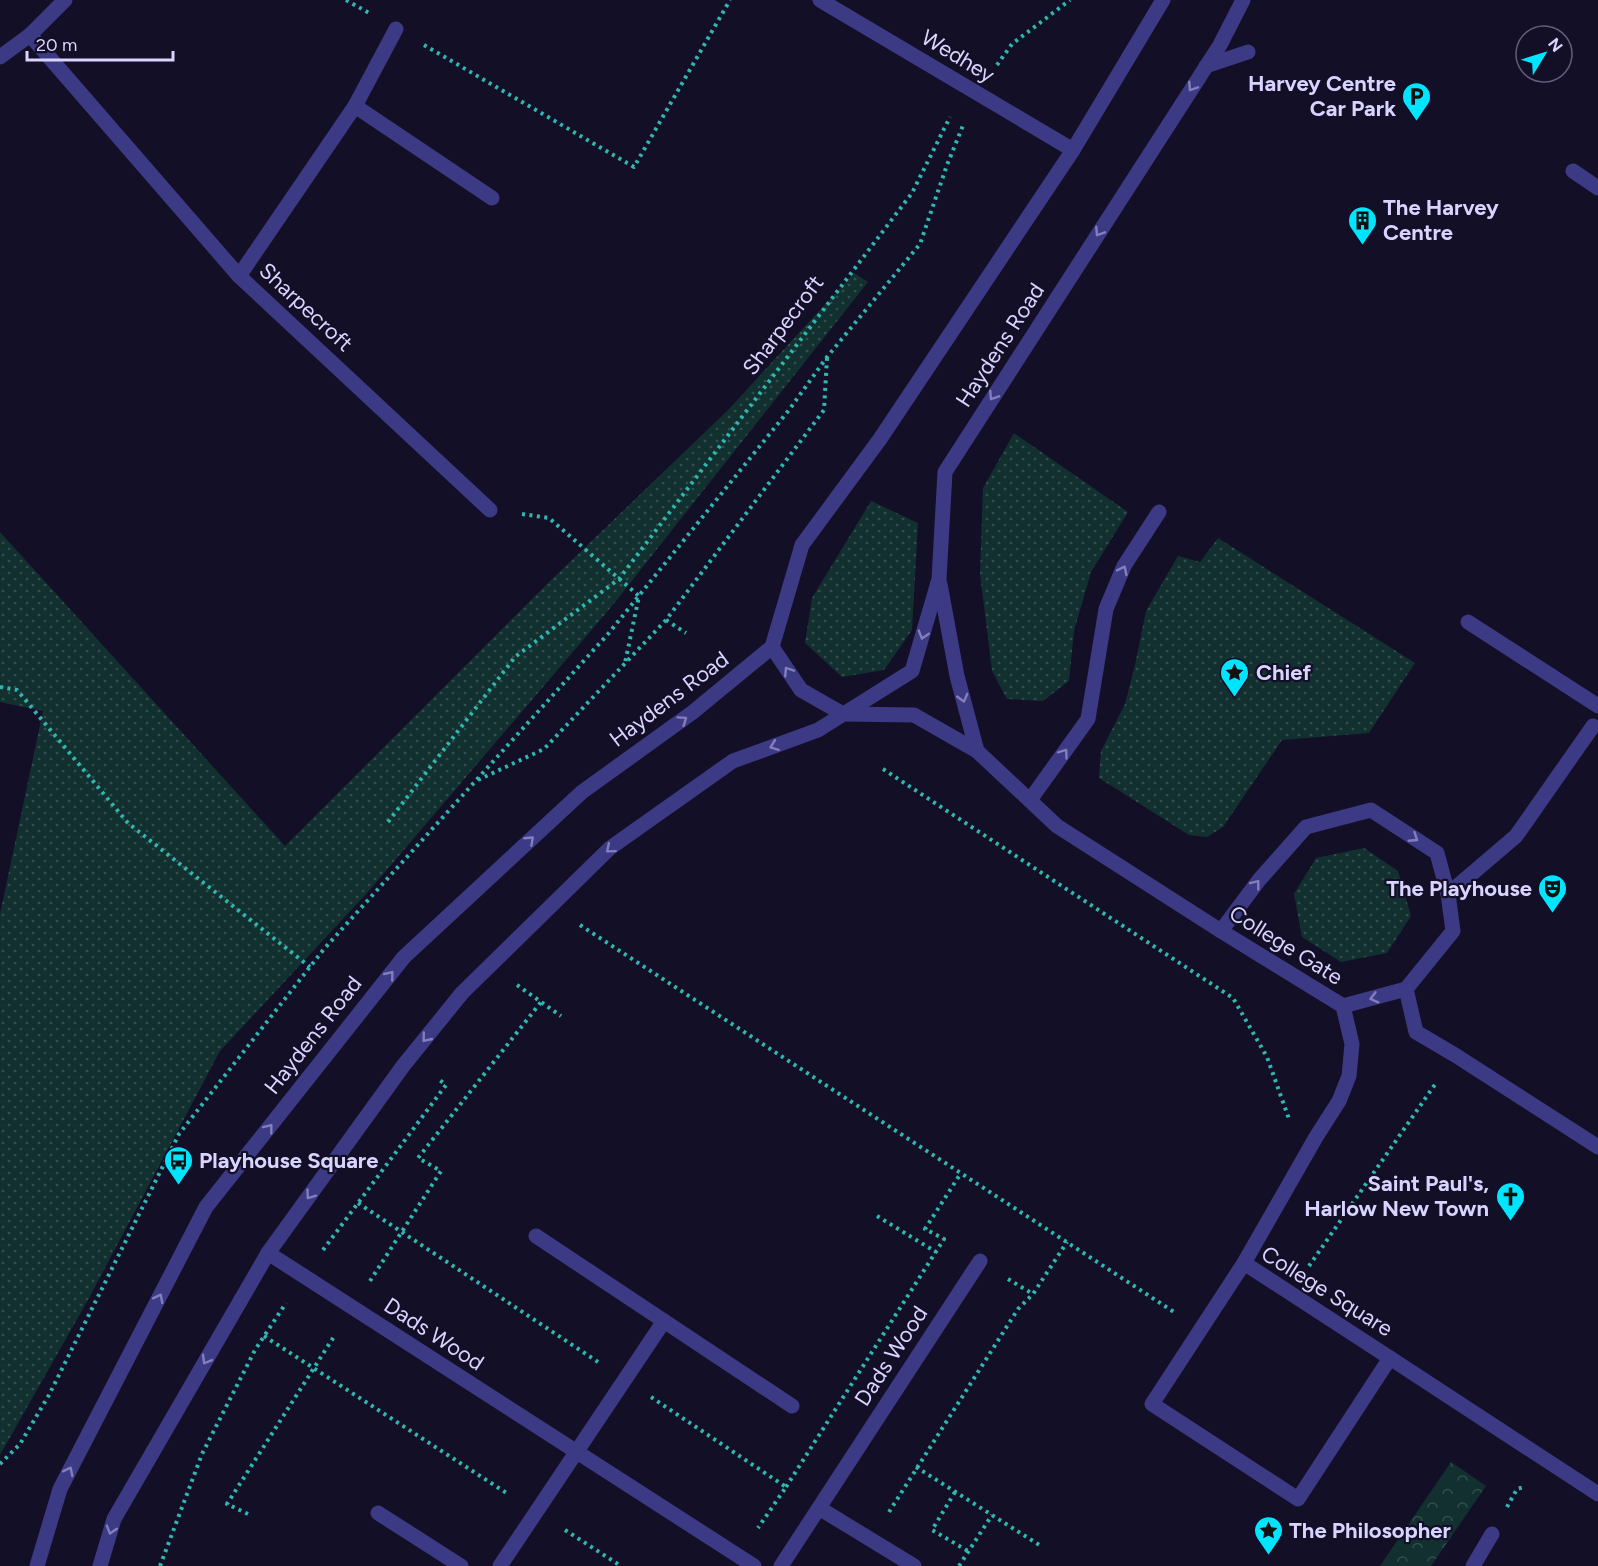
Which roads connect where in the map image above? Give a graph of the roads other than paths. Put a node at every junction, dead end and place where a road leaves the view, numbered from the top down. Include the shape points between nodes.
1 (65, 0) edge
2 (820, 0) edge
3 (1163, 0) edge
4 (1243, 0) edge
5 (396, 29) road end
6 (30, 36) junction
7 (1248, 52) dead end
8 (0, 57) edge
9 (1206, 66) junction
10 (355, 106) junction
11 (1073, 150) junction
12 (1573, 171) dead end
13 (1598, 188) edge
14 (492, 198) dead end
15 (239, 276) junction
16 (490, 510) road end
17 (1159, 512) dead end
18 (939, 579) junction
19 (1468, 622) dead end
20 (772, 647) junction
21 (1598, 706) edge
22 (843, 714) junction
23 (1593, 726) dead end
24 (977, 751) junction
25 (1030, 800) junction
26 (1448, 894) junction
27 (1221, 931) junction
28 (1406, 989) junction
29 (1343, 1006) junction
30 (1598, 1147) edge
31 (536, 1236) dead end
32 (268, 1253) junction
33 (980, 1261) dead end
34 (1244, 1263) junction
35 (664, 1321) junction
36 (1390, 1358) junction
37 (792, 1406) dead end
38 (576, 1452) junction
39 (1598, 1494) edge
40 (819, 1508) junction
41 (378, 1513) dead end
42 (1492, 1534) dead end
43 (37, 1566) edge
44 (100, 1566) edge
45 (461, 1566) edge
46 (500, 1566) edge
47 (754, 1566) edge
48 (781, 1566) edge
49 (914, 1566) edge
50 (1473, 1566) edge

1 - 6 street
2 - 11 street, Wedhey
3 - 11 street, Haydens Road
4 - 9 street, Haydens Road
5 - 10 street
6 - 8 street
6 - 15 street, Sharpecroft
7 - 9 street
9 -> 18 street, Haydens Road via 945,472
10 - 14 street
10 - 15 street
11 - 20 street, Haydens Road via 880,439 802,545
12 - 13 street
15 - 16 street, Sharpecroft
25 -> 17 street via 1088,719 1106,609 1124,566
18 -> 22 street, Haydens Road via 912,671
18 -> 24 street via 957,676
19 - 21 street
22 -> 20 street via 801,690
43 -> 20 street, Haydens Road via 60,1488 206,1207 404,957 582,792 693,712
22 - 24 street, College Gate via 914,715
22 -> 32 street, Haydens Road via 818,730 733,761 610,848 462,993
23 - 26 street via 1516,836
24 - 25 street, College Gate
25 - 27 street, College Gate via 1057,826
27 -> 26 street via 1306,827 1371,810 1437,853
26 - 28 street via 1453,931
27 - 29 street, College Gate
28 -> 29 street
28 - 30 street via 1416,1032
29 - 34 street, College Gate via 1352,1044 1349,1076 1339,1101
31 - 35 street
32 - 38 street, Dads Wood
32 -> 44 street, Haydens Road via 114,1519
33 - 40 street, Dads Wood
34 - 36 street, College Square
34 - 36 street, College Square via 1152,1404 1298,1499
35 - 37 street
35 - 38 street
36 - 39 street
38 - 46 street
38 - 47 street, Dads Wood
40 - 48 street, Dads Wood
40 - 49 street
41 - 45 street
42 - 50 street

